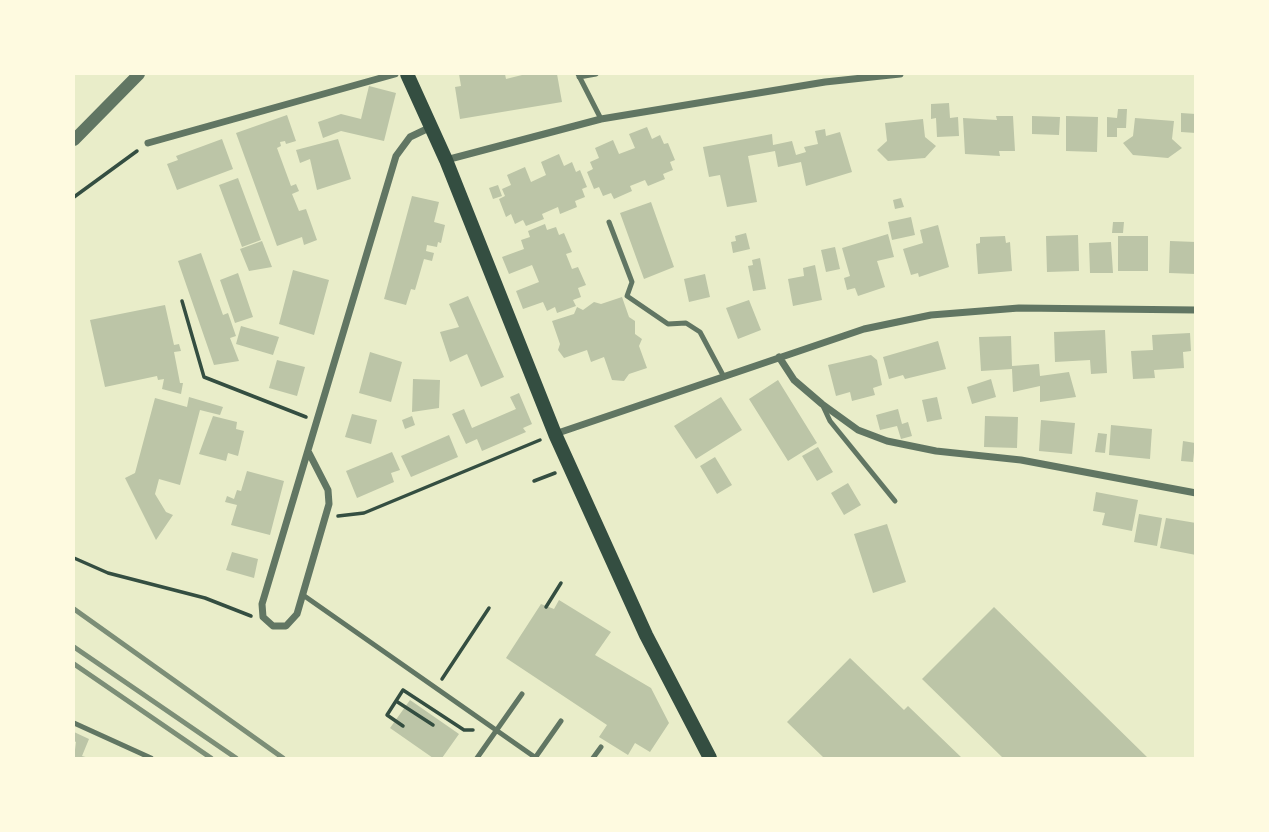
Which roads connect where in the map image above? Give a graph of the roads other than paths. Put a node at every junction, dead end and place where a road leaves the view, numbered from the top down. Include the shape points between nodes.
1 (139, 74) edge
2 (395, 74) edge
3 (407, 74) edge
4 (596, 74) edge
5 (901, 74) edge
6 (578, 75) edge
7 (601, 118) junction
8 (431, 127) junction
9 (74, 141) edge
10 (148, 143) road end
11 (446, 160) junction
12 (609, 222) dead end
13 (1195, 310) edge
14 (779, 357) junction
15 (724, 377) junction
16 (822, 404) junction
17 (555, 434) junction
18 (309, 453) junction
19 (1195, 493) edge
20 (895, 501) dead end
21 (303, 596) junction
22 (522, 694) dead end
23 (561, 721) dead end
24 (74, 723) edge
25 (496, 731) junction
26 (601, 747) dead end
27 (151, 758) edge
28 (477, 758) edge
29 (535, 758) edge
30 (593, 758) edge
31 (710, 758) edge

1 - 9 street
2 - 10 street
3 - 8 main road
4 - 6 lane
5 - 7 street
6 - 7 lane
7 - 11 street
8 - 11 main road
8 - 18 street via 410,137 396,156
11 - 17 main road
12 - 15 lane via 632,282 628,296 668,324 686,323 700,332
13 - 14 street via 1019,308 931,315 864,329
14 - 15 street
14 - 16 street via 794,380
15 - 17 street
16 - 19 street via 858,430 887,441 1021,460
16 - 20 lane via 830,421
17 - 31 main road via 646,635
18 - 21 street via 328,491 329,504
18 - 21 street via 262,604 263,617 274,626 286,626 297,614
21 - 25 lane
22 - 25 lane
23 - 29 lane
24 - 27 lane
25 - 28 lane
25 - 29 lane
26 - 30 lane

